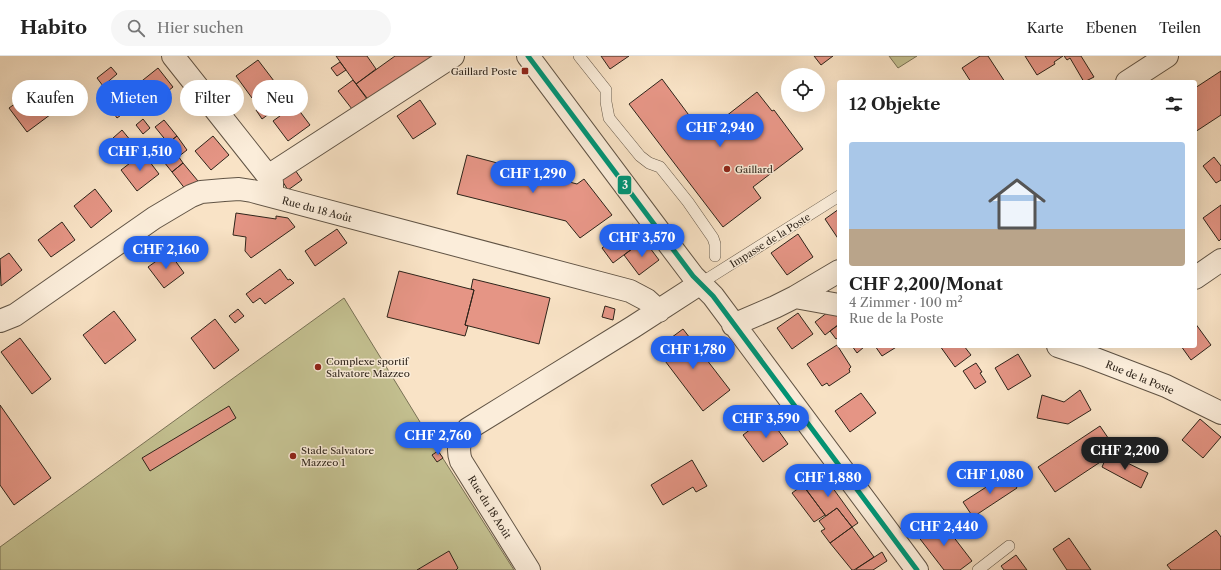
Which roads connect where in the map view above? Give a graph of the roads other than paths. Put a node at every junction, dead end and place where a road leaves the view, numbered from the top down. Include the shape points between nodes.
1 (173, 56) edge
2 (453, 56) edge
3 (528, 56) edge
4 (579, 56) edge
5 (1166, 56) edge
6 (1130, 80) edge
7 (270, 186) junction
8 (837, 197) edge
9 (715, 256) dead end
10 (1221, 260) edge
11 (837, 272) edge
12 (1197, 277) edge
13 (701, 283) junction
14 (795, 297) junction
15 (837, 305) edge
16 (659, 311) junction
17 (0, 321) edge
18 (733, 325) junction
19 (1074, 348) edge
20 (1091, 350) edge
21 (1221, 413) edge
22 (1009, 546) dead end
23 (529, 570) edge
24 (917, 570) edge
25 (978, 570) edge

1 - 7 street
2 - 7 street via 360,117
3 - 13 street via 693,276
4 - 9 lane via 606,90 609,118 640,156 660,167 688,202 713,238
5 - 6 street
7 - 16 street, Rue du 18 Août via 630,291 647,300
7 - 17 street, Rue du 18 Août via 201,192 191,196 154,218 15,315
8 - 13 lane, Impasse de la Poste
10 - 12 street
11 - 14 street
13 - 16 street, Rue du 18 Août
13 - 18 street
14 - 15 street
14 - 18 street
16 - 23 street, Rue du 18 Août via 468,429 462,436 459,451 461,461
18 - 24 street
19 - 20 street, Rue de la Poste
20 - 21 street, Rue de la Poste
22 - 25 lane

